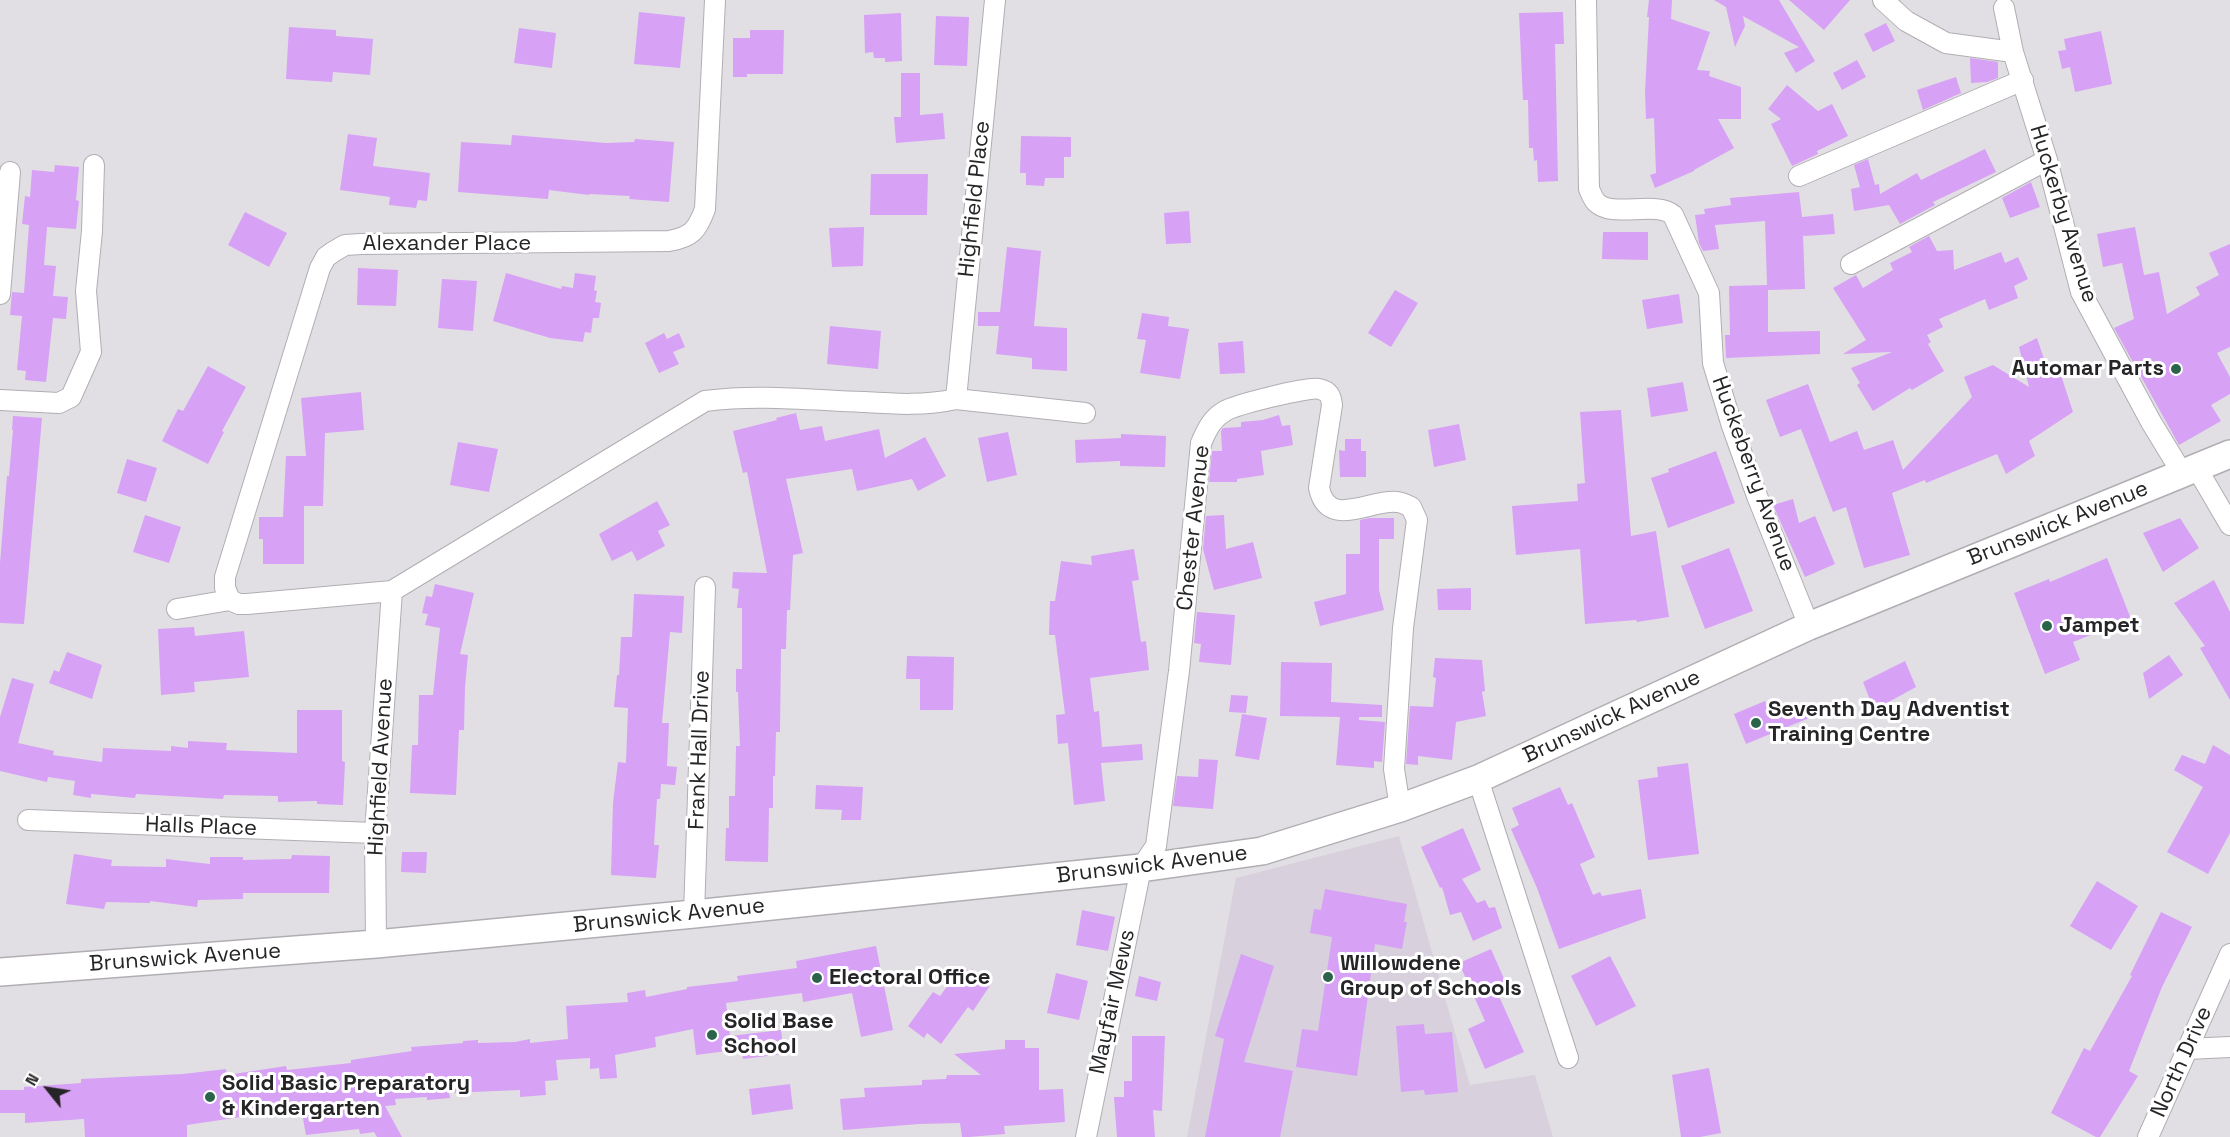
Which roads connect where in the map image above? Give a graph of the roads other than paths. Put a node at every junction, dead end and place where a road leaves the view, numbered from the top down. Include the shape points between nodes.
1 (715, 0) edge
2 (994, 0) edge
3 (1586, 0) edge
4 (1883, 0) edge
5 (2004, 8) dead end
6 (2013, 52) junction
7 (2023, 80) junction
8 (2047, 160) junction
9 (94, 165) dead end
10 (10, 172) dead end
11 (1799, 176) dead end
12 (1851, 264) dead end
13 (0, 294) edge
14 (956, 399) junction
15 (0, 400) edge
16 (1085, 413) dead end
17 (2230, 454) edge
18 (2189, 470) junction
19 (2230, 525) edge
20 (705, 587) dead end
21 (392, 591) junction
22 (230, 600) junction
23 (177, 609) dead end
24 (1809, 626) junction
25 (1478, 779) junction
26 (1400, 808) junction
27 (28, 820) dead end
28 (375, 833) junction
29 (1141, 868) junction
30 (694, 914) junction
31 (376, 944) junction
32 (2230, 954) edge
33 (0, 972) edge
34 (2230, 1047) edge
35 (2187, 1049) junction
36 (1568, 1058) dead end
37 (1086, 1137) edge
38 (2148, 1137) edge

1 - 22 street, Alexander Place via 705,209 699,225 685,238 552,244 361,244 345,245 326,257 307,307 225,577
2 - 14 street, Highfield Place
3 - 24 street, Huckeberry Avenue via 1589,189 1595,202 1604,208 1664,210 1672,215 1709,293 1713,363 1757,496
4 - 6 street via 1906,21 1946,43
5 - 6 street, Huckerby Avenue
6 - 7 street, Huckerby Avenue
7 - 8 street, Huckerby Avenue
7 - 11 street
8 - 12 street
8 - 18 street, Huckerby Avenue via 2081,292 2151,422
9 - 15 street via 86,291 90,352 71,397 59,403
10 - 13 street
14 - 16 street
14 - 21 street via 936,404 741,396 705,401
17 - 18 main road, Brunswick Avenue
18 - 19 street, Huckerby Avenue
18 - 24 main road, Brunswick Avenue
20 - 30 street, Frank Hall Drive
21 - 22 street via 247,604
21 - 28 street, Highfield Avenue
22 - 23 street
24 - 25 main road, Brunswick Avenue
25 - 26 main road, Brunswick Avenue
25 - 36 street
26 - 29 main road, Brunswick Avenue via 1262,851
26 - 29 street, Chester Avenue via 1396,745 1403,628 1417,520 1411,507 1397,502 1339,511 1322,500 1319,488 1332,405 1331,396 1325,391 1311,388 1226,410 1210,423 1201,443 1179,671 1156,846
27 - 28 street, Halls Place
28 - 31 street, Highfield Avenue
29 - 30 main road, Brunswick Avenue
29 - 37 street, Mayfair Mews
30 - 31 main road, Brunswick Avenue
31 - 33 main road, Brunswick Avenue
32 - 35 street, North Drive
34 - 35 street
35 - 38 street, North Drive

